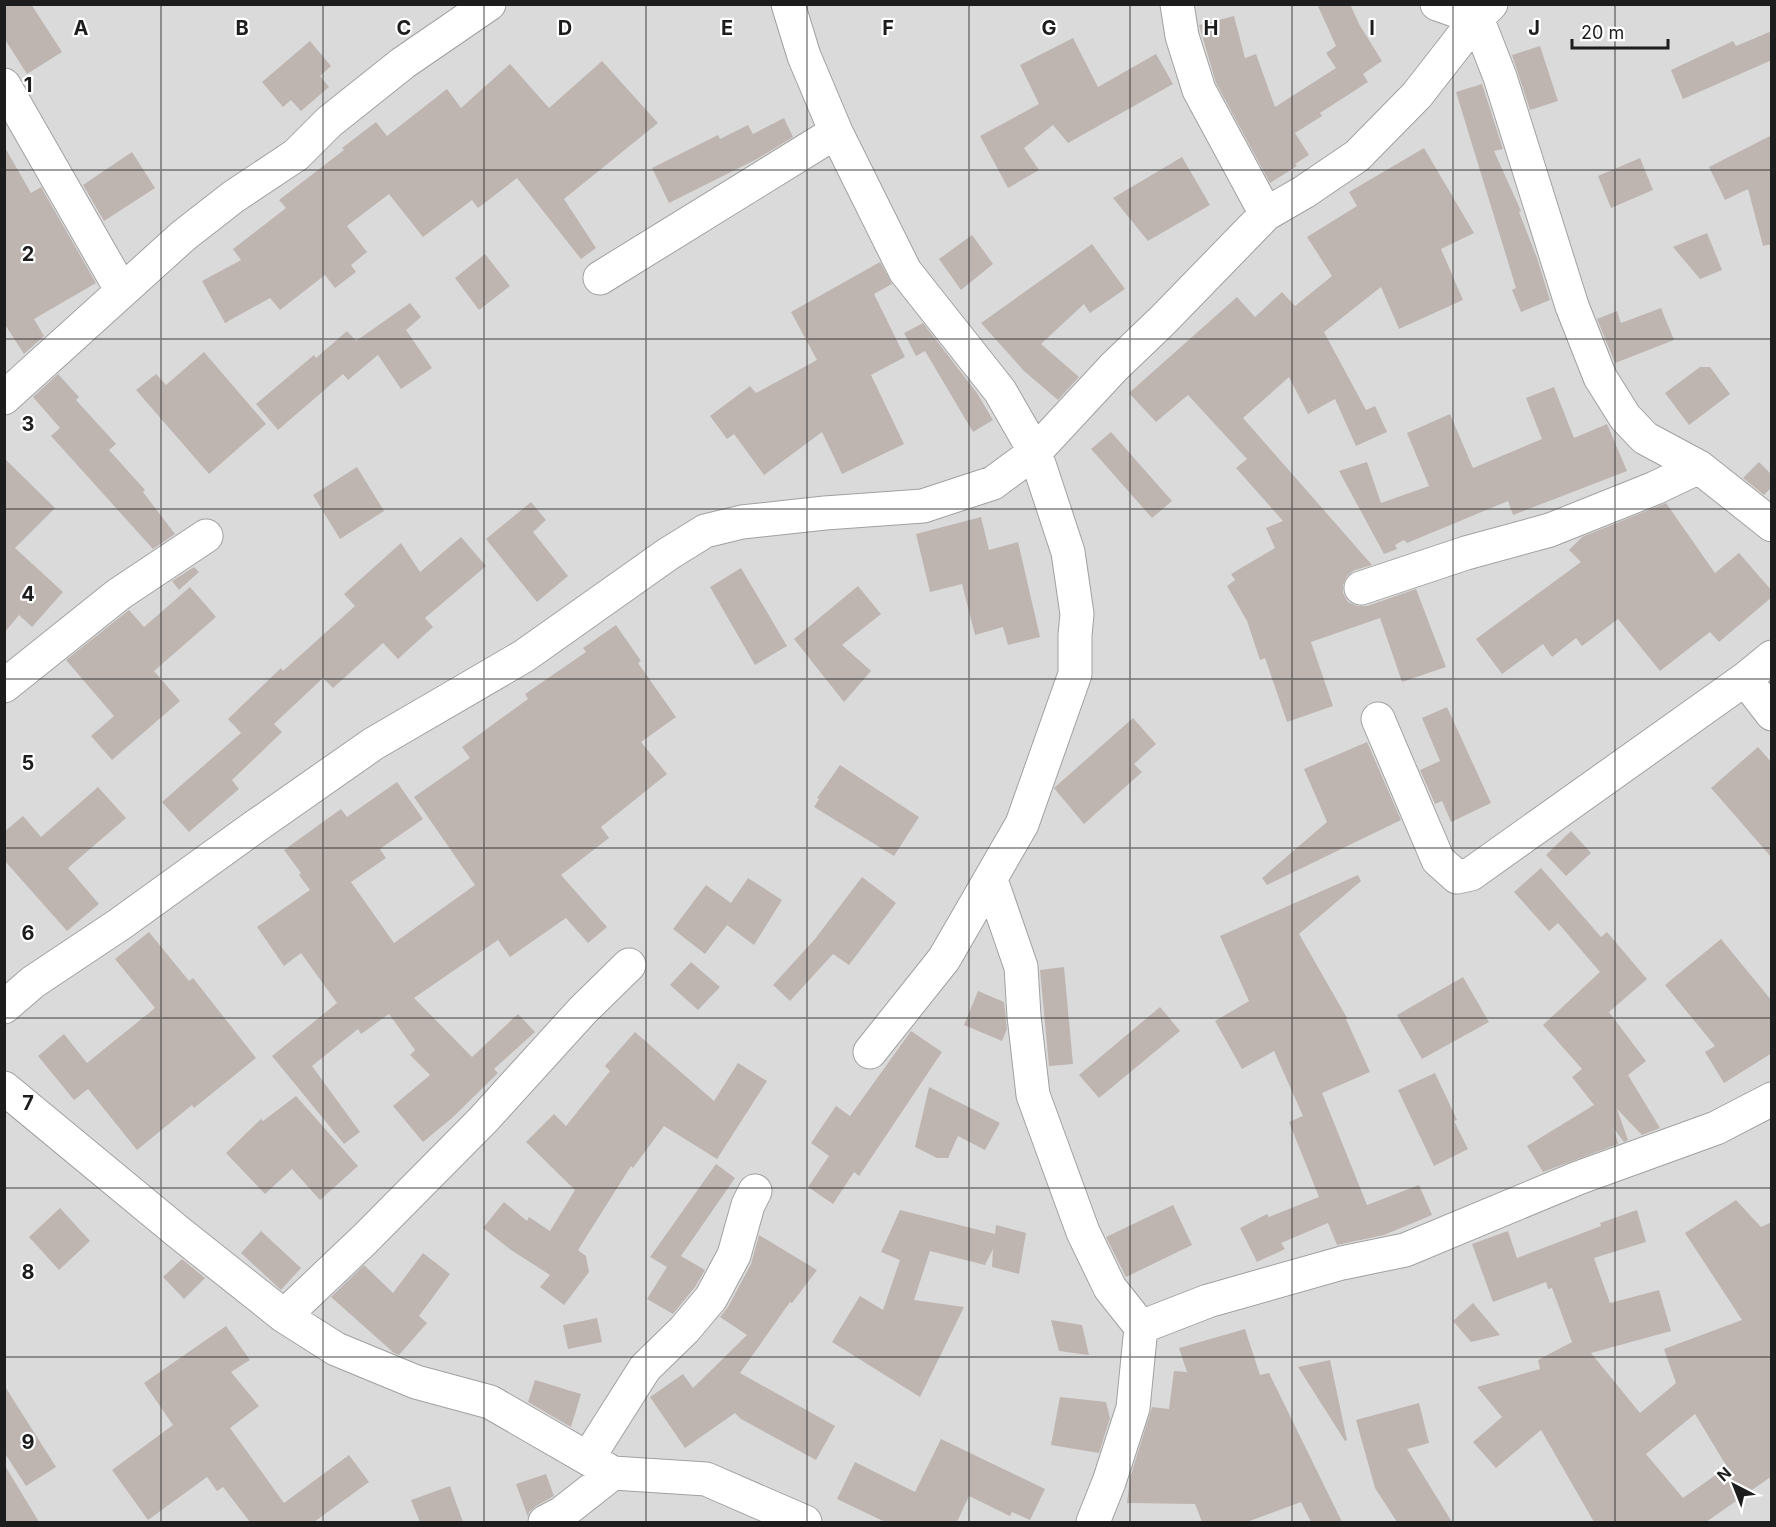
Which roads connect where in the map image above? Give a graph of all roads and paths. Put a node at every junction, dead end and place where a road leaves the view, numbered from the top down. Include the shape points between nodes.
1 (788, 4) edge
2 (1177, 4) edge
3 (1437, 4) edge
4 (480, 7) edge
5 (1484, 11) edge
6 (4, 85) edge
7 (837, 132) junction
8 (1266, 214) junction
9 (600, 278) dead end
10 (122, 291) junction
11 (4, 398) edge
12 (1035, 452) junction
13 (1699, 467) junction
14 (1772, 525) edge
15 (206, 536) dead end
16 (1361, 588) dead end
17 (1772, 657) edge
18 (1745, 679) junction
19 (4, 686) edge
20 (1772, 714) edge
21 (1378, 719) dead end
22 (991, 880) junction
23 (629, 965) dead end
24 (4, 1007) edge
25 (870, 1052) dead end
26 (4, 1088) edge
27 (1772, 1099) edge
28 (755, 1191) dead end
29 (284, 1316) junction
30 (1141, 1327) junction
31 (600, 1466) junction
32 (545, 1522) edge
33 (805, 1522) edge
34 (1093, 1522) edge

1 - 7 street via 804,56
2 - 8 street via 1182,36 1199,90
3 - 5 street
4 - 10 street via 329,122 296,156 191,229
5 - 8 street via 1417,95 1357,156
5 - 13 street via 1500,78 1572,306 1600,377 1625,417 1645,438
6 - 10 street
7 - 9 street
7 - 12 street via 905,271 1000,391
8 - 12 street
10 - 11 street
12 - 22 street via 1068,552 1077,614 1075,674 1022,824
12 - 24 street via 993,483 923,506 742,522 705,531 524,656 373,744 33,982
13 - 14 street
13 - 16 street via 1550,530
15 - 19 street via 119,594
17 - 18 street
18 - 20 street
18 - 21 street via 1471,874 1457,877 1438,860
22 - 25 street via 944,959
22 - 30 street via 1021,967 1033,1095 1083,1232 1110,1288
23 - 29 street via 483,1120
26 - 29 street
27 - 30 street via 1716,1128 1578,1178 1405,1250 1342,1263 1208,1301
28 - 31 street via 734,1255 711,1298 645,1368
29 - 31 street via 336,1349 416,1382 490,1402
30 - 34 street via 1133,1408
31 - 32 street via 562,1513
31 - 33 street via 706,1479

